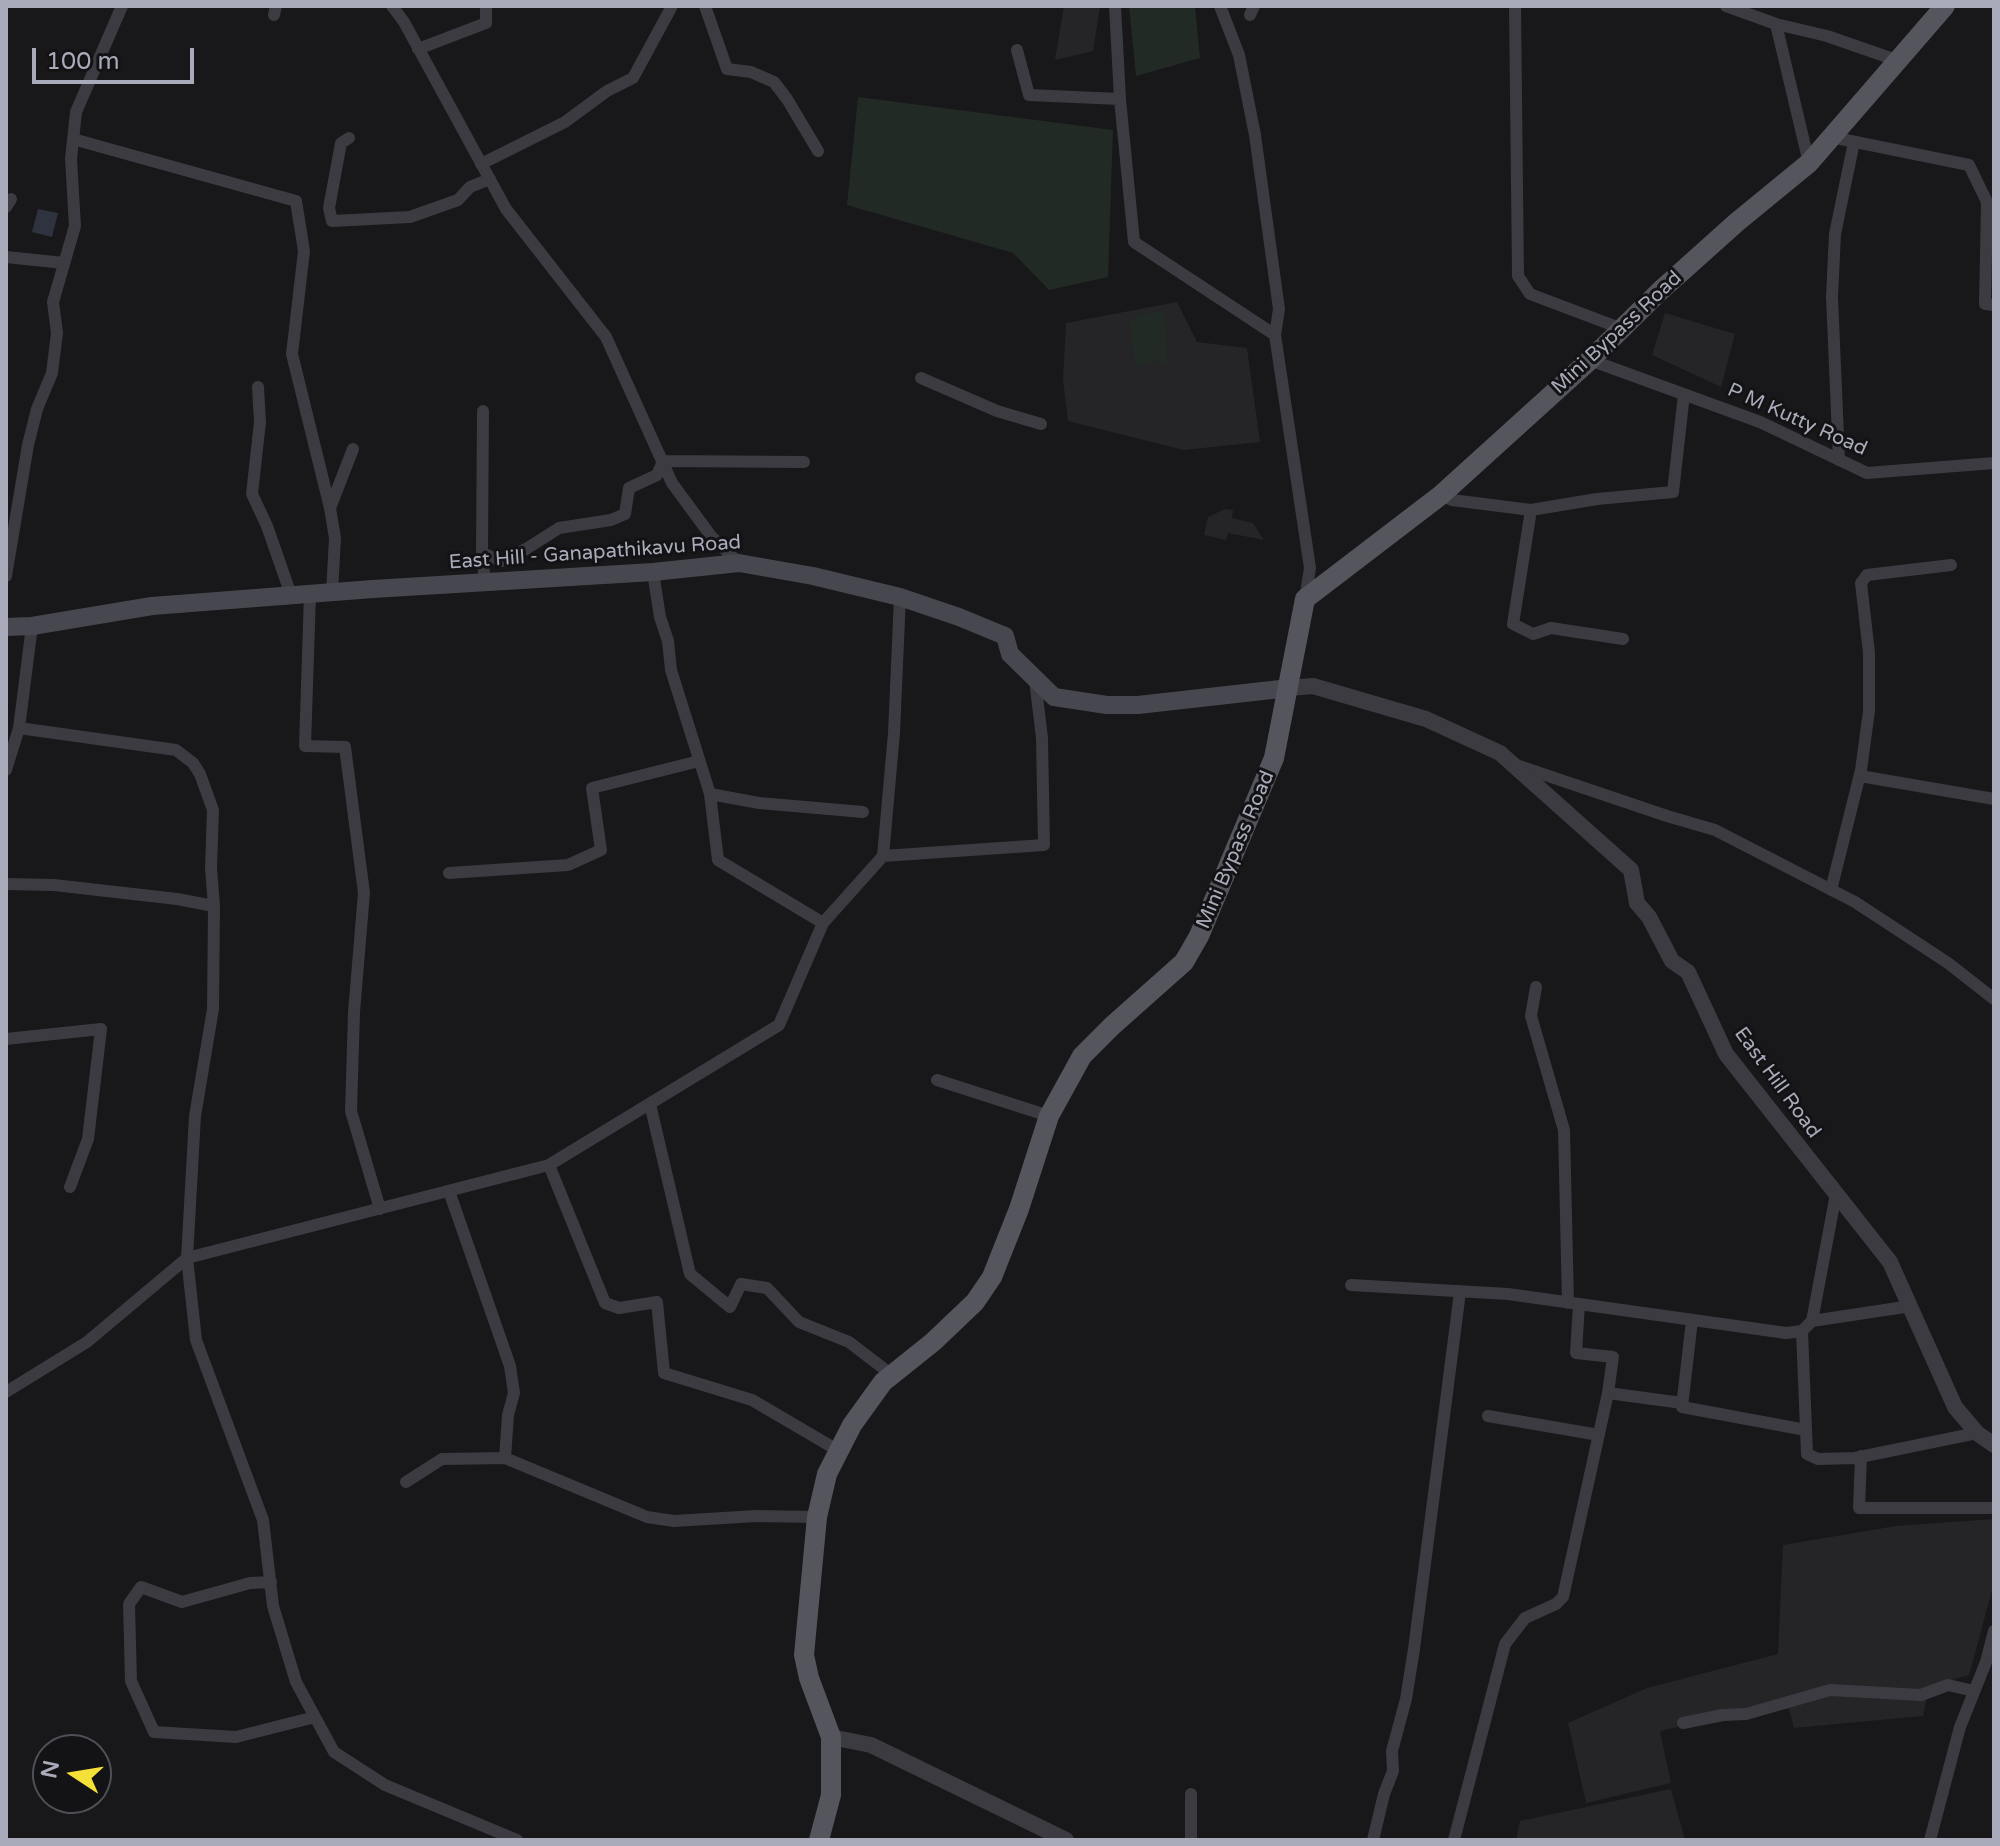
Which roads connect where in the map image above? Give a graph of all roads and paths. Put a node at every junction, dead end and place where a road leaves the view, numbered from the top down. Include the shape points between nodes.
1 (122, 6) edge
2 (392, 6) edge
3 (486, 6) edge
4 (672, 6) edge
5 (705, 6) edge
6 (1115, 6) edge
7 (1220, 6) edge
8 (1515, 6) edge
9 (1726, 6) edge
10 (1945, 6) edge
11 (1776, 24) junction
12 (418, 49) junction
13 (1017, 50) dead end
14 (1899, 61) junction
15 (1120, 99) junction
16 (1831, 137) junction
17 (349, 138) dead end
18 (73, 139) junction
19 (1854, 142) junction
20 (818, 151) dead end
21 (1809, 163) junction
22 (481, 164) junction
23 (490, 179) junction
24 (1990, 202) edge
25 (6, 257) edge
26 (64, 263) junction
27 (1994, 305) edge
28 (1620, 328) junction
29 (1275, 335) junction
30 (1590, 360) junction
31 (921, 378) dead end
32 (258, 387) dead end
33 (1684, 394) junction
34 (483, 411) dead end
35 (1041, 424) dead end
36 (353, 449) dead end
37 (1839, 460) junction
38 (663, 461) junction
39 (804, 462) dead end
40 (1994, 463) edge
41 (1441, 495) junction
42 (330, 508) junction
43 (1531, 510) junction
44 (482, 553) junction
45 (739, 563) junction
46 (1951, 565) dead end
47 (653, 572) junction
48 (6, 576) edge
49 (485, 583) junction
50 (332, 592) junction
51 (291, 595) junction
52 (310, 595) junction
53 (900, 597) junction
54 (1305, 599) junction
55 (32, 626) junction
56 (6, 627) edge
57 (1623, 639) dead end
58 (1035, 680) junction
59 (1289, 688) junction
60 (19, 728) junction
61 (699, 761) junction
62 (1511, 763) junction
63 (6, 770) edge
64 (1860, 776) junction
65 (710, 794) junction
66 (1994, 799) edge
67 (863, 812) dead end
68 (883, 856) junction
69 (449, 873) dead end
70 (6, 884) edge
71 (1831, 890) junction
72 (214, 906) junction
73 (823, 923) junction
74 (1536, 987) dead end
75 (1994, 999) edge
76 (6, 1039) edge
77 (937, 1080) dead end
78 (650, 1104) junction
79 (1049, 1116) junction
80 (549, 1165) junction
81 (70, 1187) dead end
82 (449, 1191) junction
83 (1836, 1194) junction
84 (380, 1209) junction
85 (187, 1258) junction
86 (1351, 1285) dead end
87 (1460, 1292) junction
88 (1573, 1304) junction
89 (1911, 1306) junction
90 (1692, 1320) junction
91 (1812, 1321) junction
92 (1802, 1331) junction
93 (892, 1375) junction
94 (6, 1392) edge
95 (1608, 1393) junction
96 (1682, 1403) junction
97 (1488, 1416) dead end
98 (1806, 1430) junction
99 (1977, 1433) junction
100 (1599, 1435) junction
101 (1994, 1445) edge
102 (839, 1451) junction
103 (1861, 1456) junction
104 (505, 1458) junction
105 (406, 1482) dead end
106 (1994, 1508) edge
107 (817, 1517) junction
108 (271, 1582) junction
109 (1994, 1631) edge
110 (1974, 1691) junction
111 (315, 1717) junction
112 (1683, 1723) dead end
113 (831, 1737) junction
114 (1191, 1794) dead end
115 (517, 1840) edge
116 (819, 1840) edge
117 (1066, 1840) edge
118 (1191, 1840) edge
119 (1373, 1840) edge
120 (1454, 1840) edge
121 (1930, 1840) edge

1 - 18 street via 76,112
2 - 12 street
3 - 12 street via 486,23
4 - 22 street via 633,78 565,122
5 - 20 street via 727,69 774,82
6 - 15 street
7 - 29 street via 1239,55 1255,135 1279,309
8 - 28 street via 1518,276 1530,294
9 - 11 street
10 - 14 main road, Mini Bypass Road
11 - 14 street
11 - 21 street
12 - 22 street
13 - 15 street via 1029,95
14 - 16 main road, Mini Bypass Road
15 - 29 street via 1134,242
16 - 19 street
16 - 21 main road, Mini Bypass Road
17 - 23 street via 341,143 329,208 332,221 410,217 458,200 470,187
18 - 26 street via 75,226
18 - 42 street via 296,201 304,251 292,354
19 - 24 street via 1969,165
19 - 37 street via 1835,234 1832,297
21 - 28 main road, Mini Bypass Road
22 - 23 street
23 - 38 street via 506,209 606,337
24 - 27 street via 1985,304
25 - 26 street
26 - 48 street via 53,302 57,333 52,373 28,445
28 - 30 main road, Mini Bypass Road
29 - 54 street via 1310,568
30 - 33 street, P M Kutty Road
30 - 41 main road, Mini Bypass Road
31 - 35 street
32 - 51 street via 252,494
33 - 37 street, P M Kutty Road via 1760,422
33 - 43 street via 1673,492
34 - 44 street
36 - 42 street
37 - 40 street, P M Kutty Road via 1867,473
38 - 39 street
38 - 44 street via 657,475 629,488 625,514 559,528 501,561
38 - 45 street via 694,515
41 - 43 street
41 - 54 main road, Mini Bypass Road
42 - 50 street via 335,538
43 - 57 street via 1513,624 1533,634 1551,628
44 - 49 street
45 - 47 main road, East Hill - Ganapathikavu Road
45 - 53 main road, East Hill - Ganapathikavu Road
46 - 64 street via 1867,575 1861,583 1869,711
47 - 49 main road, East Hill - Ganapathikavu Road
47 - 61 street via 671,670
49 - 50 main road, East Hill - Ganapathikavu Road
50 - 52 main road, East Hill - Ganapathikavu Road
51 - 52 main road, East Hill - Ganapathikavu Road
51 - 55 main road, East Hill - Ganapathikavu Road via 152,606
52 - 84 street via 305,746 345,747 364,893 351,1111
53 - 58 main road, East Hill - Ganapathikavu Road via 1005,636 1010,654
53 - 68 street
54 - 59 main road, Mini Bypass Road
55 - 56 main road, East Hill - Ganapathikavu Road
55 - 60 street
58 - 59 main road, East Hill - Ganapathikavu Road via 1054,697 1107,705
58 - 68 street via 1044,845
59 - 62 street, East Hill Road via 1313,686 1426,719
59 - 79 main road, Mini Bypass Road via 1274,758 1199,936 1184,962 1082,1056
60 - 63 street
60 - 72 street via 176,750 193,763 213,810
61 - 65 street
61 - 69 street via 592,788 601,850 568,865
62 - 71 street via 1715,830
62 - 83 street, East Hill Road via 1631,870 1637,903 1672,961 1688,972 1726,1054
64 - 66 street
64 - 71 street
65 - 67 street
65 - 73 street via 718,860
68 - 73 street
70 - 72 street via 54,885
71 - 75 street via 1948,963
72 - 85 street via 213,1009 195,1116
73 - 78 street via 779,1025
74 - 88 street via 1531,1016 1564,1130
76 - 81 street via 101,1029 88,1139
77 - 79 street
78 - 80 street
78 - 93 street via 690,1274 730,1307 741,1284 767,1288 799,1322 849,1342
79 - 93 main road, Mini Bypass Road via 992,1277 964,1312
80 - 82 street
80 - 102 street via 605,1303 619,1308 657,1302 664,1373 752,1400
82 - 84 street
82 - 104 street via 510,1366 514,1393
83 - 89 street, East Hill Road via 1890,1262
83 - 91 street
84 - 85 street
85 - 94 street via 87,1342
85 - 108 street via 196,1340 263,1520
86 - 87 street
87 - 88 street
87 - 119 street via 1414,1653 1392,1751 1393,1771
88 - 90 street
88 - 95 street via 1576,1353 1613,1357
89 - 91 street
89 - 99 street, East Hill Road via 1955,1407
90 - 92 street
90 - 96 street
91 - 92 street
92 - 98 street
93 - 102 main road, Mini Bypass Road via 852,1425
95 - 96 street
95 - 100 street
96 - 98 street
97 - 100 street
98 - 103 street via 1807,1454 1818,1459
99 - 101 street, East Hill Road
99 - 103 street
100 - 120 street via 1563,1597 1525,1618 1505,1644
102 - 107 main road, Mini Bypass Road via 827,1474
103 - 106 street via 1859,1508
104 - 105 street via 442,1459
104 - 107 street via 647,1517
107 - 113 main road, Mini Bypass Road via 804,1655
108 - 111 street via 296,1682
108 - 111 street via 182,1602 141,1587 129,1604 131,1681 154,1732 236,1737
109 - 110 street
110 - 112 street via 1948,1685 1921,1695 1830,1690 1746,1714
110 - 121 street
111 - 115 street via 334,1752 385,1785
113 - 116 main road, Mini Bypass Road via 831,1795
113 - 117 street via 871,1745
114 - 118 street

